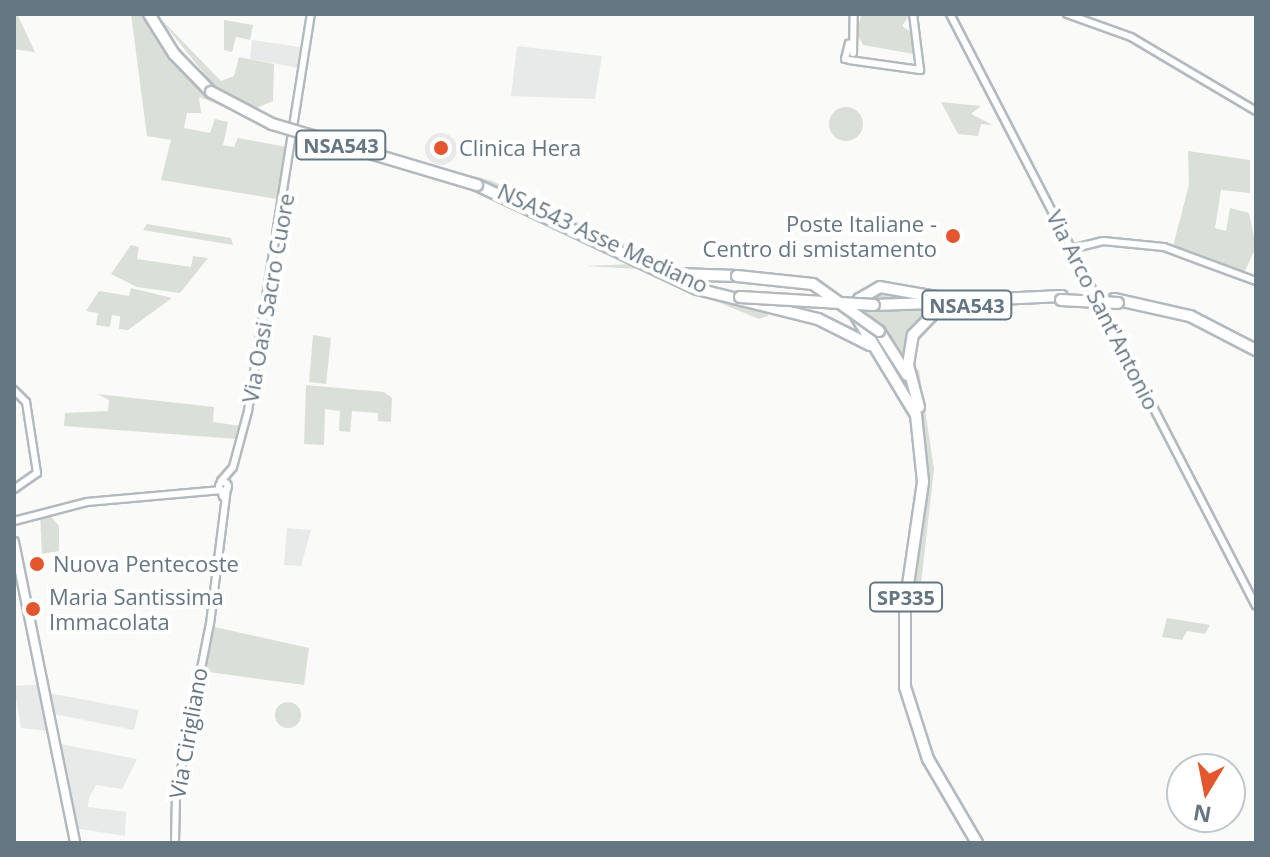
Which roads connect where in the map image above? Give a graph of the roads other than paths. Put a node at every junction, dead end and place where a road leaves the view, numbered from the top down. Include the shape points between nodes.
1 (152, 14) edge
2 (311, 14) edge
3 (854, 14) edge
4 (913, 14) edge
5 (950, 14) edge
6 (1067, 14) edge
7 (1256, 111) edge
8 (477, 183) junction
9 (1069, 245) junction
10 (1081, 246) junction
11 (1076, 258) junction
12 (667, 272) junction
13 (1256, 281) edge
14 (739, 299) junction
15 (960, 303) junction
16 (874, 307) junction
17 (776, 309) junction
18 (875, 348) junction
19 (1256, 352) edge
20 (909, 375) junction
21 (14, 390) edge
22 (223, 487) junction
23 (17, 489) edge
24 (14, 514) edge
25 (29, 514) junction
26 (14, 521) edge
27 (14, 542) edge
28 (1256, 606) edge
29 (75, 843) edge
30 (175, 843) edge
31 (979, 843) edge

1 - 8 highway, bridge via 212,90 271,120
2 - 22 street, Via Oasi Sacro Cuore via 290,174 233,467
3 - 4 street via 851,55 868,63 922,68
5 - 9 street, Via Arco Sant'Antonio
6 - 7 street via 1131,37
8 - 12 highway, NSA543 Asse Mediano / NSA543
8 - 14 highway, NSA543 Asse Mediano / NSA543 via 631,259
9 - 10 street
9 - 11 street, Via Arco Sant'Antonio
10 - 11 street
10 - 13 street via 1164,247
11 - 28 street, Via Arco Sant'Antonio
12 - 14 highway, NSA543 Asse Mediano / NSA543
12 - 20 highway, NSA543, bridge via 791,277 837,296 879,331
14 - 16 highway, NSA543 Asse Mediano / NSA543, bridge
14 - 17 highway, NSA543 Asse Mediano / NSA543
15 - 16 highway, NSA543 Asse Mediano / NSA543
15 - 18 highway, NSA543 via 873,288 859,299 856,316
15 - 19 highway, NSA543 Asse Mediano / NSA543, bridge via 1061,298 1145,305
15 - 20 highway, NSA543 via 925,320 909,344
16 - 17 highway, NSA543 Asse Mediano / NSA543, bridge
17 - 18 highway, NSA543 via 835,325
18 - 31 highway, SP335 via 908,395 923,461 904,628 908,702 928,759
20 - 31 highway, SP335 via 927,483 909,600 908,680 932,760
21 - 23 street via 26,402 37,468 34,481
22 - 25 street
22 - 30 street, Via Cirigliano via 210,624 176,795
24 - 25 street
25 - 26 street
27 - 29 main road

